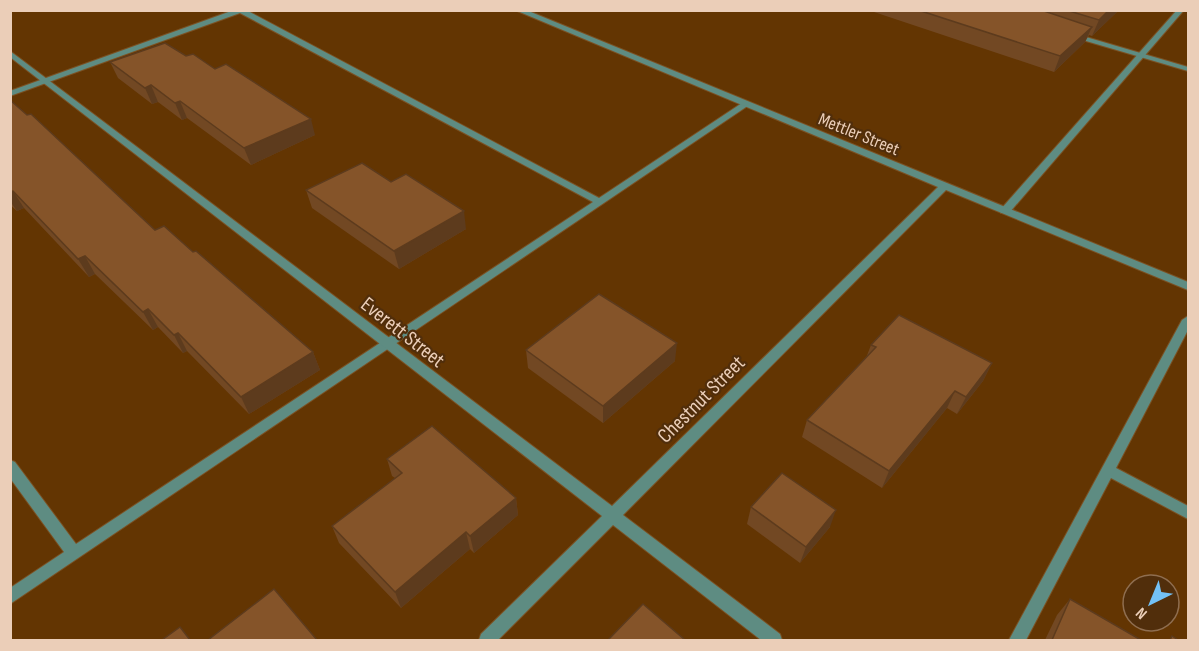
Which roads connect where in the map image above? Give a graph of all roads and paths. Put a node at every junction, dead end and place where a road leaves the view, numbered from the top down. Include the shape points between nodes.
1 (518, 10) edge
2 (1181, 10) edge
3 (241, 11) edge
4 (1066, 33) edge
5 (10, 53) edge
6 (1142, 55) junction
7 (1188, 69) edge
8 (48, 80) junction
9 (10, 94) edge
10 (744, 105) junction
11 (944, 187) junction
12 (600, 202) junction
13 (1005, 211) junction
14 (1188, 286) edge
15 (1188, 320) edge
16 (386, 344) junction
17 (10, 466) edge
18 (1108, 470) junction
19 (1188, 513) edge
20 (612, 517) junction
21 (74, 554) junction
22 (10, 597) edge
23 (487, 640) edge
24 (774, 640) edge
25 (1017, 640) edge

1 - 10 street, Mettler Street
2 - 6 street
3 - 8 street
3 - 12 street
4 - 6 street
5 - 8 street, Everett Street
6 - 7 street
6 - 13 street
8 - 9 street
8 - 16 street, Everett Street
10 - 11 street, Mettler Street
10 - 12 street
11 - 13 street, Mettler Street
11 - 20 street, Chestnut Street
12 - 16 street
13 - 14 street, Mettler Street
15 - 18 street
16 - 20 street, Everett Street
16 - 21 street
17 - 21 street
18 - 19 street
18 - 25 street
20 - 23 street, Chestnut Street
20 - 24 street, Everett Street
21 - 22 street

